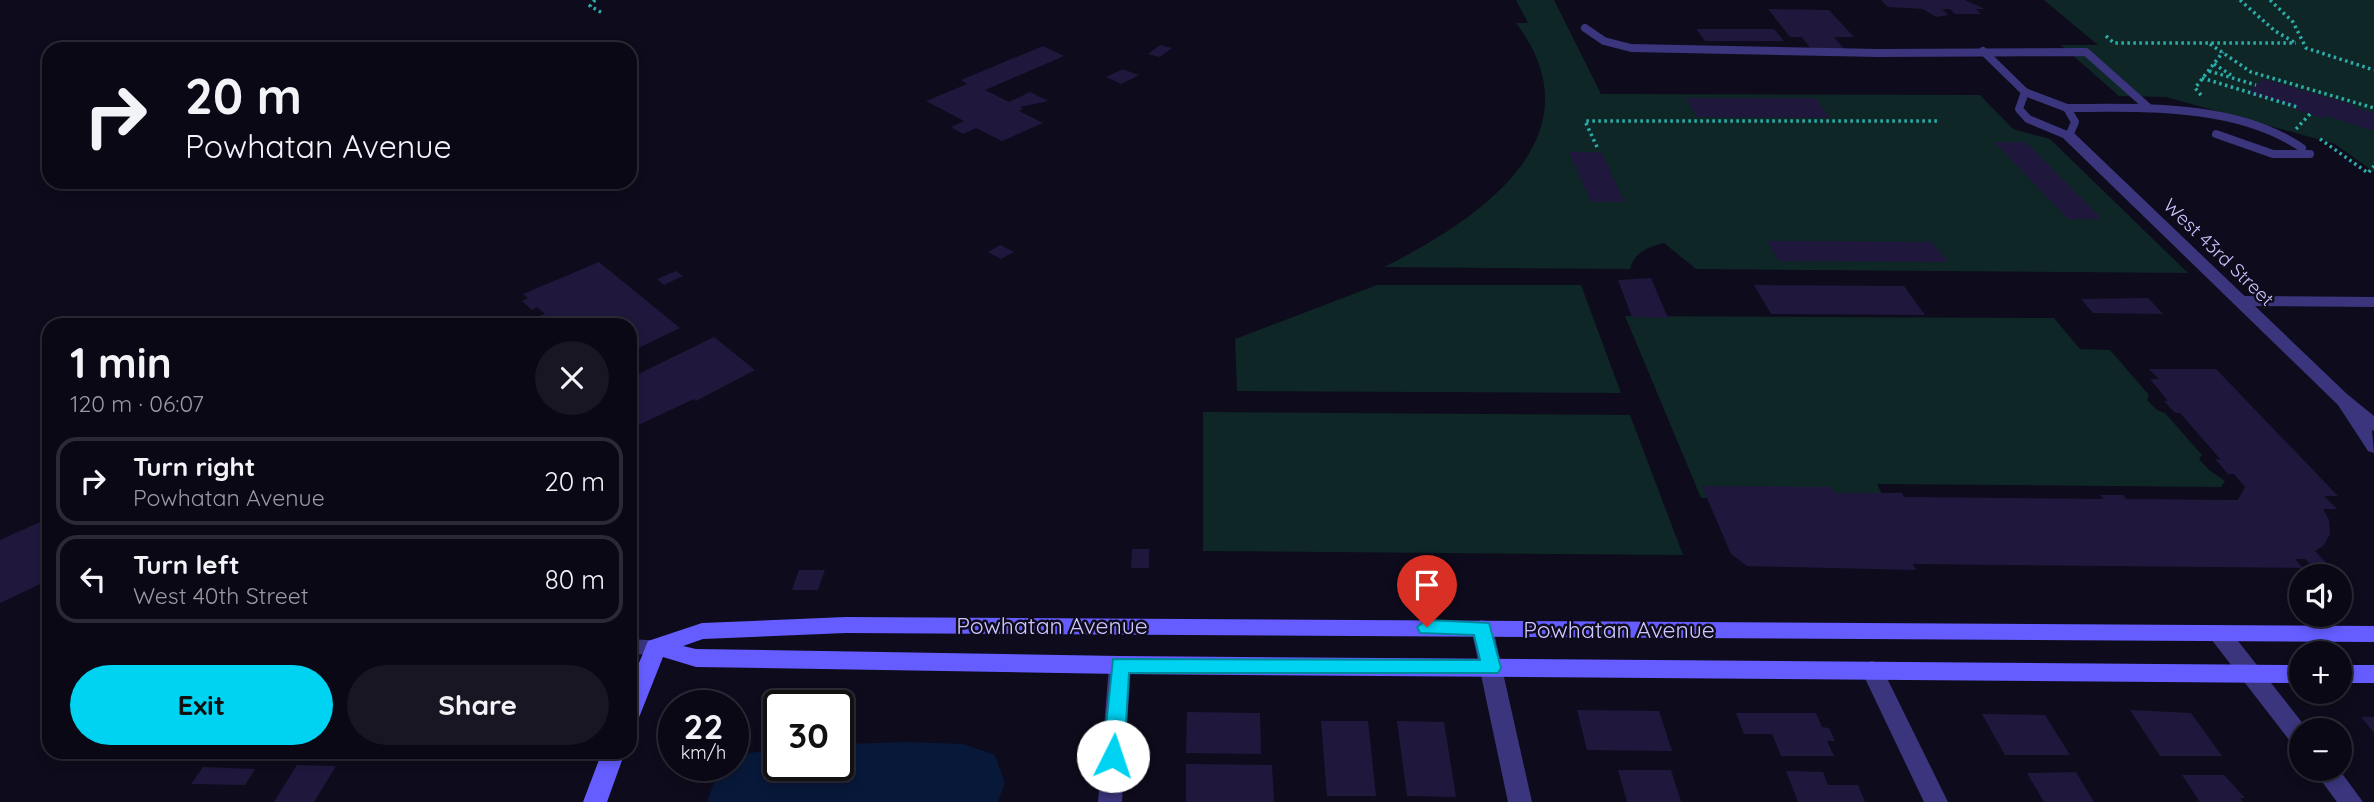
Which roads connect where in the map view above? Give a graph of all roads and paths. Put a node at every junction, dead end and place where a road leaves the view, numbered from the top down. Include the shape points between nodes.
1 (595, 0) edge
2 (2240, 0) edge
3 (2270, 0) edge
4 (604, 14) dead end
5 (1586, 28) dead end
6 (2106, 36) dead end
7 (2209, 43) junction
8 (2296, 43) junction
9 (2306, 48) junction
10 (1983, 51) junction
11 (2214, 64) dead end
12 (2374, 70) edge
13 (2209, 71) dead end
14 (2203, 78) dead end
15 (2239, 79) junction
16 (2256, 85) dead end
17 (2025, 92) junction
18 (2297, 107) dead end
19 (2067, 108) junction
20 (2149, 108) junction
21 (2374, 108) edge
22 (2310, 114) dead end
23 (1938, 121) dead end
24 (2216, 134) dead end
25 (2069, 136) junction
26 (1597, 147) dead end
27 (2301, 148) dead end
28 (2310, 154) dead end
29 (2374, 166) edge
30 (2240, 301) junction
31 (2374, 302) edge
32 (2341, 398) junction
33 (2374, 425) edge
34 (2374, 447) edge
35 (1482, 628) junction
36 (2219, 633) junction
37 (2374, 634) edge
38 (637, 648) edge
39 (656, 648) junction
40 (1120, 665) junction
41 (1491, 668) junction
42 (1872, 670) junction
43 (2250, 673) junction
44 (2289, 674) edge
45 (2352, 674) edge
46 (2374, 674) edge
47 (637, 696) edge
48 (2289, 723) edge
49 (611, 759) edge
50 (2335, 781) edge
51 (595, 802) edge
52 (1110, 802) edge
53 (1520, 802) edge
54 (1936, 802) edge
55 (2351, 802) edge

1 - 4 path via 590,6
2 - 8 path
3 - 9 path via 2293,22
5 - 10 lane via 1604,41 1631,48
6 - 7 path via 2114,43
7 - 8 path
7 - 21 path via 2251,72
8 - 9 path
9 - 12 path
10 - 17 lane
10 - 20 lane via 2086,51
11 - 15 path
13 - 15 path
14 - 18 path
15 - 16 path
17 - 19 lane
17 - 25 lane via 2019,108 2028,119
19 - 20 lane
19 - 25 lane via 2075,122
20 - 27 lane via 2221,116 2286,137
22 - 29 path via 2300,125 2368,173
23 - 26 path via 1585,121
24 - 28 lane via 2273,154
25 - 30 street, West 43rd Street
30 - 31 lane
30 - 32 street, West 43rd Street
32 - 33 street, West 43rd Street
32 - 34 street, West 43rd Street
35 - 36 street, Powhatan Avenue
35 - 39 street, Powhatan Avenue via 846,625 702,631
35 - 41 street
36 - 37 street, Powhatan Avenue
36 - 43 street
38 - 39 street, Powhatan Avenue
39 - 40 street, Powhatan Avenue via 696,657
39 - 47 street
40 - 41 street, Powhatan Avenue
40 - 52 street
41 - 42 street, Powhatan Avenue
41 - 53 street
42 - 43 street, Powhatan Avenue
42 - 54 street
43 - 44 street, Powhatan Avenue
43 - 48 street
45 - 46 street
49 - 51 street
50 - 55 street

